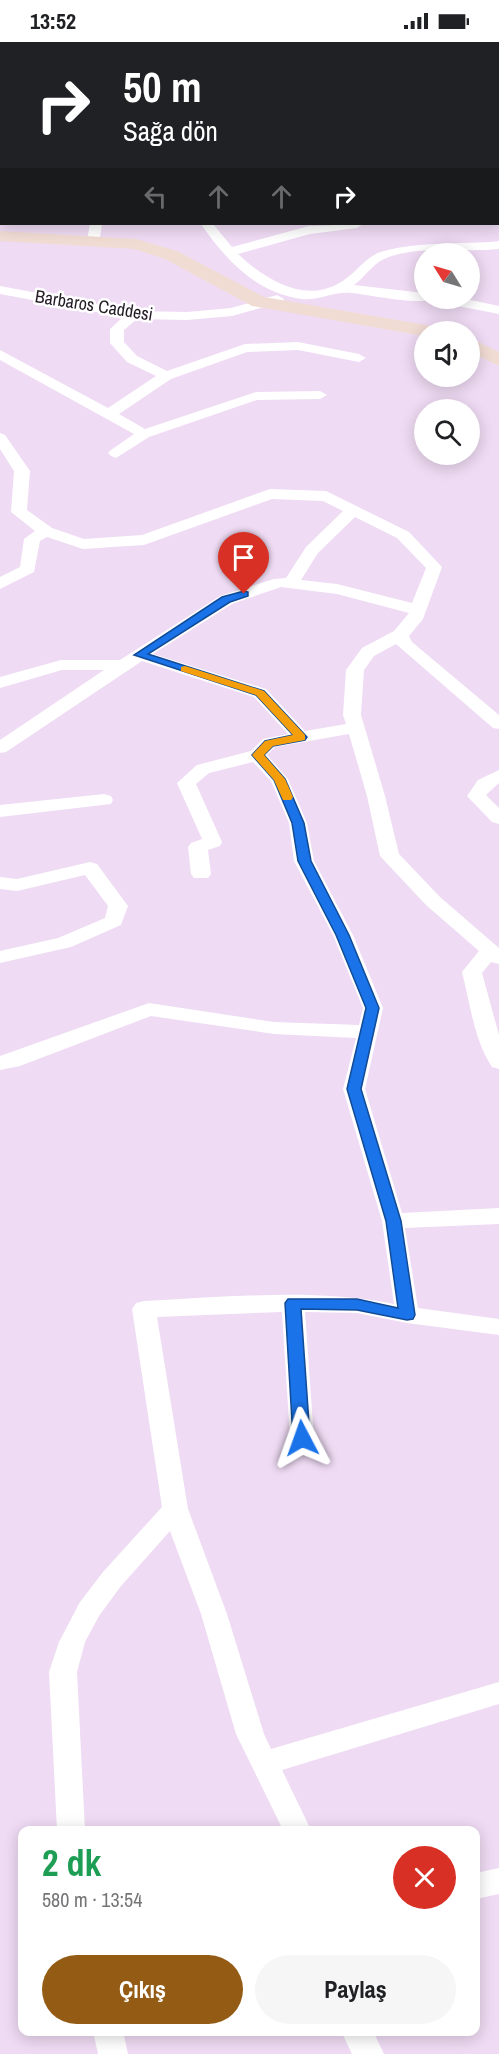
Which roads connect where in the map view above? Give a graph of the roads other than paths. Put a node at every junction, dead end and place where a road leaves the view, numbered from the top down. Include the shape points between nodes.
1 (208, 225) edge
2 (349, 225) edge
3 (95, 232) edge
4 (0, 236) edge
5 (499, 245) edge
6 (229, 252) junction
7 (342, 288) junction
8 (0, 290) edge
9 (295, 295) junction
10 (414, 296) edge
11 (259, 302) junction
12 (480, 306) edge
13 (499, 310) edge
14 (134, 315) junction
15 (414, 329) edge
16 (480, 350) edge
17 (0, 354) edge
18 (359, 358) dead end
19 (499, 360) edge
20 (166, 376) junction
21 (320, 395) dead end
22 (109, 414) junction
23 (144, 434) junction
24 (0, 438) edge
25 (116, 453) dead end
26 (352, 511) junction
27 (46, 531) junction
28 (0, 584) edge
29 (290, 584) junction
30 (418, 610) junction
31 (400, 635) junction
32 (139, 655) junction
33 (123, 665) junction
34 (0, 684) edge
35 (499, 724) edge
36 (356, 727) junction
37 (301, 737) junction
38 (0, 748) edge
39 (257, 755) junction
40 (499, 775) edge
41 (105, 800) dead end
42 (0, 811) edge
43 (499, 818) edge
44 (201, 874) dead end
45 (0, 883) edge
46 (494, 954) edge
47 (0, 957) edge
48 (367, 1032) junction
49 (499, 1062) edge
50 (0, 1063) edge
51 (499, 1216) edge
52 (393, 1221) junction
53 (293, 1303) junction
54 (407, 1315) junction
55 (499, 1326) edge
56 (302, 1438) dead end
57 (175, 1509) junction
58 (499, 1693) edge
59 (265, 1763) junction
60 (71, 1826) edge
61 (295, 1826) edge
62 (499, 1881) edge
63 (480, 1885) edge
64 (109, 2036) edge
65 (359, 2036) edge
66 (113, 2054) edge
67 (369, 2054) edge

1 - 6 street
2 - 6 street via 309,230
3 - 4 street
3 - 11 street via 171,255
5 - 7 street via 400,251 375,258
6 - 9 street via 270,286
7 - 9 street, Barbaros Caddesi
7 - 10 street
8 - 14 street, Barbaros Caddesi
9 - 11 street, Barbaros Caddesi
11 - 14 street, Barbaros Caddesi via 232,312
11 - 15 street
12 - 13 street
14 - 20 street via 117,329 117,343 132,359
16 - 19 street
17 - 22 street
18 - 20 street via 298,346 245,348
20 - 22 street
21 - 23 street via 256,396
22 - 23 street
23 - 25 street
24 - 27 street via 22,471 19,512
26 - 27 street via 326,496 270,494 144,540 83,544
26 - 29 street via 312,550
26 - 30 street via 402,535 434,567
27 - 28 street via 32,539 27,569
29 - 30 street via 336,588
29 - 32 street via 279,582 226,600
30 - 31 street
31 - 35 street via 405,645
31 - 36 street via 368,652 355,670 352,715
32 - 33 street
32 - 37 street via 260,693
33 - 34 street via 61,665
33 - 38 street
36 - 37 street
36 - 46 street via 390,856
37 - 39 street via 269,743
39 - 44 street via 203,769 186,783 213,842 198,847
39 - 48 street via 279,779 298,823 304,861 373,1008
40 - 43 street via 476,796
41 - 42 street
45 - 47 street via 17,885 90,868 117,906 114,921 64,943
46 - 49 street via 472,972
48 - 50 street via 274,1028 149,1009
48 - 52 street via 354,1089
51 - 52 street
52 - 54 street
53 - 54 street via 357,1305
53 - 56 street
53 - 57 street via 144,1309
54 - 55 street
57 - 59 street via 214,1614 250,1734
57 - 60 street via 112,1579 89,1609 72,1642 63,1672
58 - 59 street
59 - 61 street
62 - 63 street
64 - 66 street
65 - 67 street

